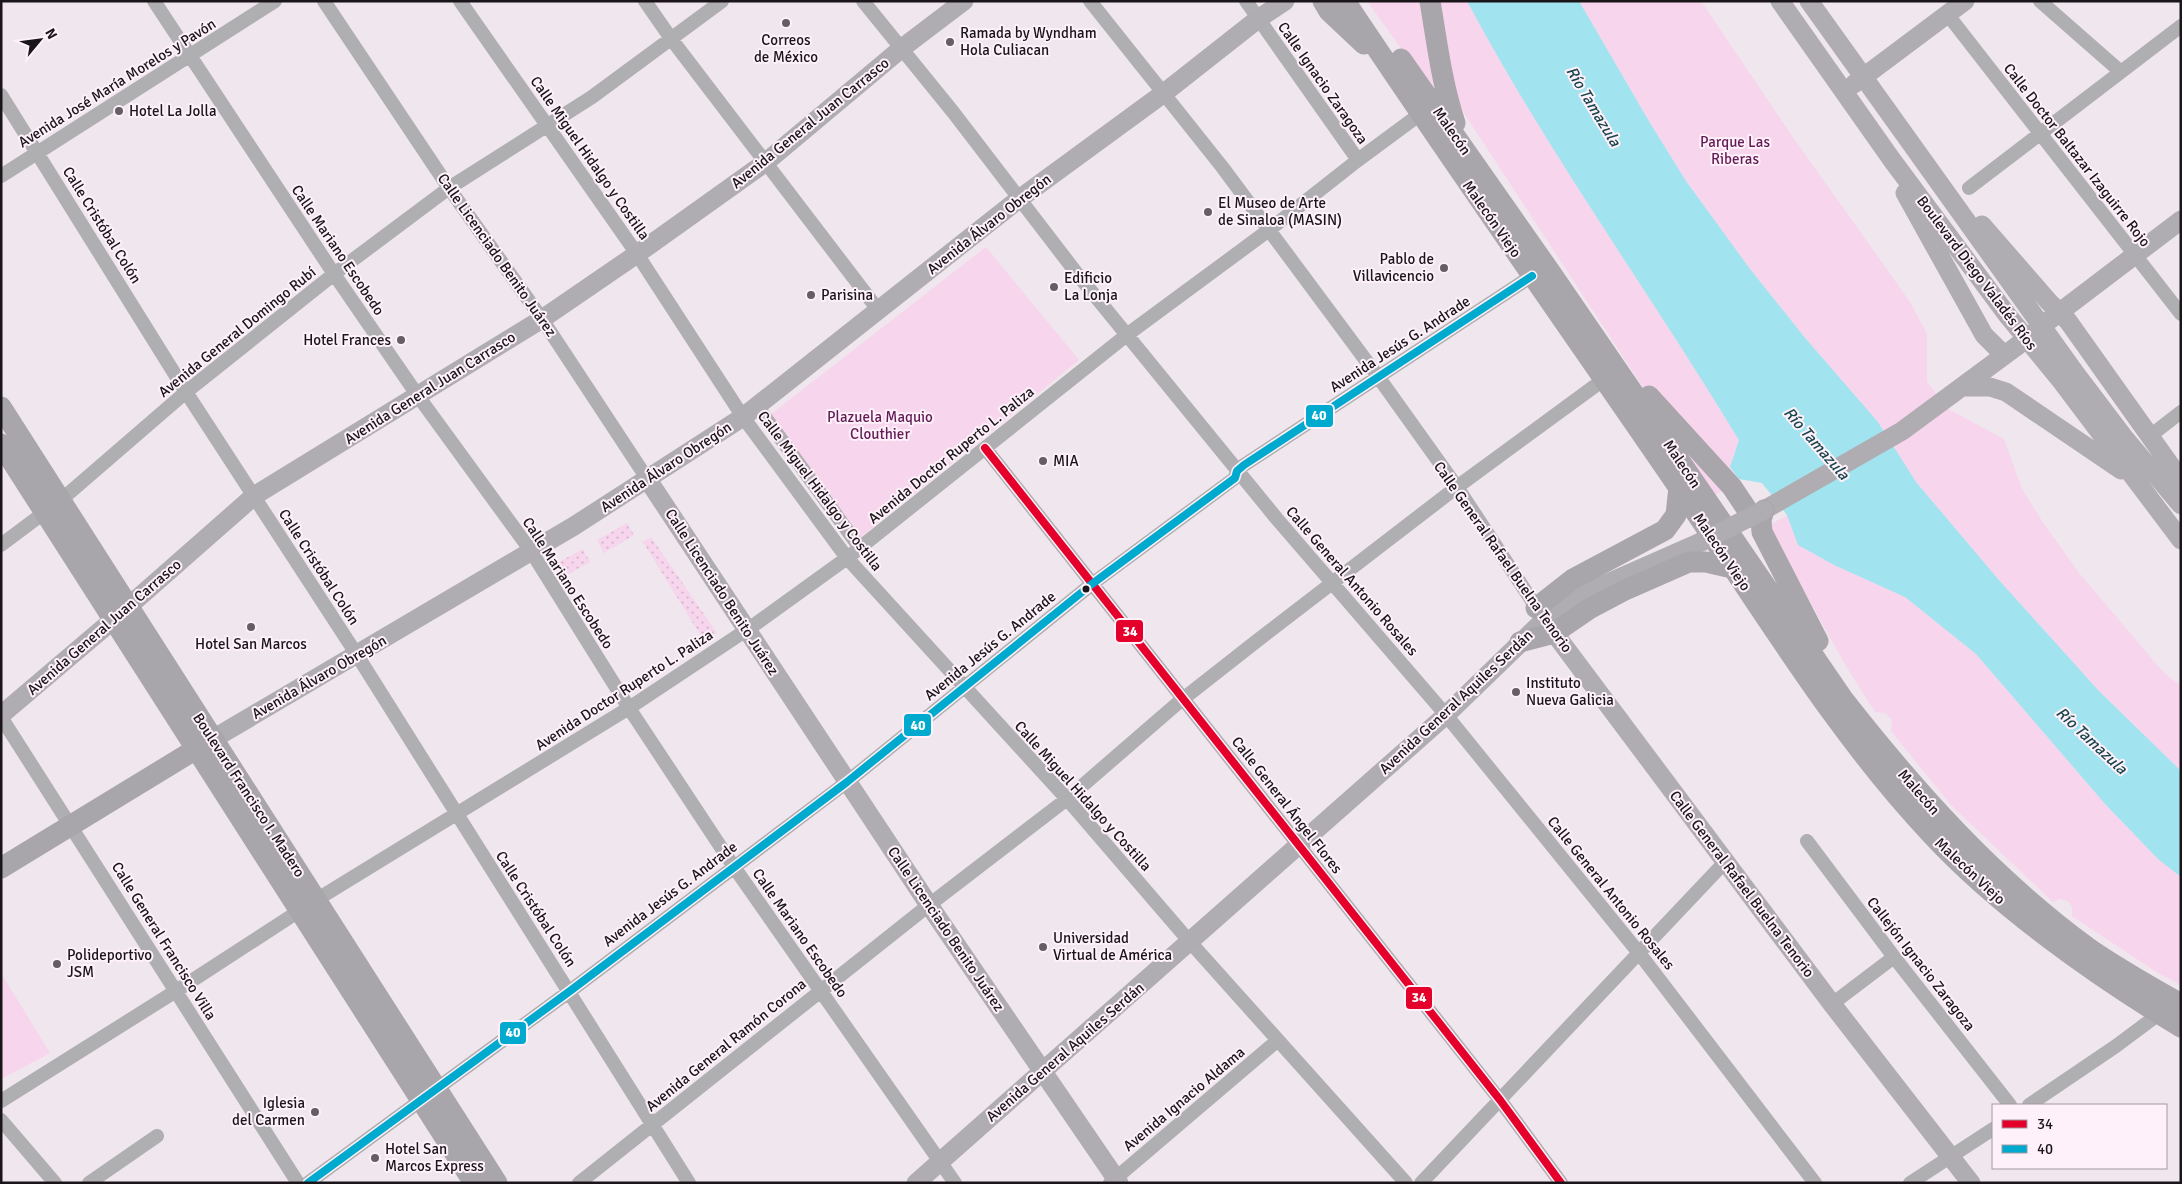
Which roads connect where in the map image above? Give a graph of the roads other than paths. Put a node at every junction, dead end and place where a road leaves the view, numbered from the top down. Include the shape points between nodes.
1 (154, 1) edge
2 (275, 1) edge
3 (324, 1) edge
4 (460, 1) edge
5 (645, 1) edge
6 (722, 1) edge
7 (863, 1) edge
8 (964, 1) edge
9 (1090, 1) edge
10 (1246, 1) edge
11 (1285, 1) edge
12 (1323, 1) edge
13 (1345, 1) edge
14 (1360, 1) edge
15 (1430, 1) edge
16 (1780, 1) edge
17 (1809, 1) edge
18 (1965, 1) edge
19 (2040, 1) edge
20 (1948, 15) junction
21 (1258, 19) junction
22 (2181, 26) edge
23 (672, 40) junction
24 (902, 48) junction
25 (190, 56) junction
26 (1391, 70) junction
27 (2121, 72) junction
28 (1864, 77) junction
29 (1843, 92) junction
30 (1164, 93) junction
31 (1, 95) edge
32 (1427, 108) junction
33 (548, 126) junction
34 (2040, 133) junction
35 (1905, 136) junction
36 (1463, 147) junction
37 (37, 153) junction
38 (1358, 160) junction
39 (1892, 160) junction
40 (766, 162) junction
41 (1, 176) edge
42 (449, 188) junction
43 (1968, 188) dead end
44 (1019, 199) junction
45 (2181, 220) edge
46 (1269, 230) junction
47 (637, 254) junction
48 (2135, 255) junction
49 (334, 274) junction
50 (1532, 276) junction
51 (879, 312) junction
52 (2181, 314) edge
53 (2056, 315) junction
54 (542, 319) junction
55 (1128, 334) junction
56 (1604, 351) junction
57 (2010, 351) junction
58 (1379, 378) junction
59 (1604, 380) junction
60 (1962, 388) junction
61 (186, 392) junction
62 (418, 396) junction
63 (1, 407) edge
64 (750, 412) junction
65 (2181, 412) edge
66 (2150, 436) junction
67 (1, 444) edge
68 (985, 448) junction
69 (1237, 470) junction
70 (2133, 478) junction
71 (648, 480) junction
72 (2181, 480) edge
73 (1679, 487) junction
74 (1457, 488) junction
75 (254, 496) junction
76 (2181, 505) edge
77 (53, 506) junction
78 (1758, 514) junction
79 (2181, 540) edge
80 (1, 545) edge
81 (860, 548) junction
82 (531, 551) junction
83 (847, 558) junction
84 (1732, 568) junction
85 (1331, 583) junction
86 (1092, 584) junction
87 (121, 614) junction
88 (1545, 620) junction
89 (747, 630) junction
90 (1520, 642) joint
91 (357, 655) junction
92 (964, 688) junction
93 (1840, 694) junction
94 (1183, 699) junction
95 (629, 708) junction
96 (1, 716) edge
97 (1446, 716) junction
98 (204, 744) junction
99 (846, 782) junction
100 (1067, 800) junction
101 (455, 813) junction
102 (72, 826) junction
103 (1807, 841) dead end
104 (1299, 846) junction
105 (1725, 862) junction
106 (734, 867) junction
107 (1, 868) edge
108 (308, 905) junction
109 (929, 905) junction
110 (1190, 942) junction
111 (1639, 953) junction
112 (1894, 957) junction
113 (821, 990) junction
114 (176, 991) junction
115 (570, 991) junction
116 (1832, 1004) junction
117 (2181, 1004) edge
118 (2181, 1012) edge
119 (2159, 1014) junction
120 (2181, 1026) edge
121 (1278, 1040) junction
122 (1043, 1071) junction
123 (428, 1094) junction
124 (1500, 1100) junction
125 (1, 1101) edge
126 (2009, 1104) edge
127 (2030, 1104) edge
128 (1, 1120) edge
129 (653, 1124) junction
130 (1992, 1130) edge
131 (158, 1136) dead end
132 (1952, 1157) junction
133 (940, 1162) junction
134 (1115, 1181) edge
135 (55, 1183) edge
136 (89, 1183) edge
137 (298, 1183) edge
138 (308, 1183) edge
139 (474, 1183) edge
140 (497, 1183) edge
141 (579, 1183) edge
142 (689, 1183) edge
143 (916, 1183) edge
144 (955, 1183) edge
145 (1406, 1183) edge
146 (1421, 1183) edge
147 (1561, 1183) edge
148 (1815, 1183) edge
149 (1910, 1183) edge
150 (1971, 1183) edge

1 - 25 street, Calle Mariano Escobedo
2 - 25 street, Avenida José María Morelos y Pavón
3 - 42 street, Calle Licenciado Benito Juárez
4 - 33 street, Calle Miguel Hidalgo y Costilla
5 - 23 street
6 - 23 street, Avenida General Domingo Rubí
7 - 24 street, Calle General Antonio Rosales
8 - 24 main road, Avenida General Juan Carrasco
9 - 30 street, Calle General Rafael Buelna Tenorio
10 - 21 street, Calle Ignacio Zaragoza
11 - 21 main road, Avenida Álvaro Obregón
12 - 26 main road via 1329,12
13 - 26 main road, Malecón Viejo
14 - 32 main road, Malecón
15 - 36 main road via 1447,99
16 - 29 main road, Boulevard Diego Valadés Ríos
17 - 28 main road, Boulevard Diego Valadés Ríos
18 - 20 main road
19 - 27 street
20 - 28 main road
20 - 34 street, Calle Doctor Baltazar Izaguirre Rojo
21 - 30 main road, Avenida Álvaro Obregón
21 - 38 street, Calle Ignacio Zaragoza
22 - 27 street
23 - 33 street, Avenida General Domingo Rubí
23 - 40 street
24 - 40 main road, Avenida General Juan Carrasco
24 - 44 street, Calle General Antonio Rosales
25 - 37 street, Avenida José María Morelos y Pavón
25 - 49 street, Calle Mariano Escobedo
26 - 32 main road, Malecón Viejo
27 - 34 street
28 - 29 main road
28 - 35 main road, Boulevard Diego Valadés Ríos
29 - 39 main road, Boulevard Diego Valadés Ríos
30 - 44 main road, Avenida Álvaro Obregón
30 - 46 street, Calle General Rafael Buelna Tenorio
31 - 37 street, Calle Cristóbal Colón
32 - 36 main road, Malecón
32 - 38 street, Avenida Doctor Ruperto L. Paliza
32 - 50 main road, Malecón Viejo
33 - 42 street, Avenida General Domingo Rubí
33 - 47 street, Calle Miguel Hidalgo y Costilla
34 - 43 street
34 - 48 street, Calle Doctor Baltazar Izaguirre Rojo
35 - 53 main road via 1928,157
35 - 76 main road, Boulevard Diego Valadés Ríos via 2076,374
36 - 56 main road, Malecón
37 - 41 street, Avenida José María Morelos y Pavón
37 - 61 street, Calle Cristóbal Colón
38 - 46 street, Avenida Doctor Ruperto L. Paliza
39 - 57 main road via 1893,172 1984,335
39 - 70 main road, Boulevard Diego Valadés Ríos
40 - 47 main road, Avenida General Juan Carrasco
40 - 51 street
42 - 49 street, Avenida General Domingo Rubí
42 - 54 street, Calle Licenciado Benito Juárez
44 - 51 main road, Avenida Álvaro Obregón
44 - 55 street, Calle General Antonio Rosales
45 - 48 main road, Avenida General Aquiles Serdán
46 - 55 street, Avenida Doctor Ruperto L. Paliza
46 - 58 street, Calle General Rafael Buelna Tenorio
47 - 54 main road, Avenida General Juan Carrasco
47 - 64 street, Calle Miguel Hidalgo y Costilla
48 - 52 street, Calle Doctor Baltazar Izaguirre Rojo
48 - 53 main road, Avenida General Aquiles Serdán
49 - 61 street, Avenida General Domingo Rubí
49 - 62 street, Calle Mariano Escobedo
50 - 58 street, Avenida Jesús G. Andrade
50 - 59 main road, Malecón Viejo
51 - 64 main road, Avenida Álvaro Obregón
53 - 57 main road, Avenida General Aquiles Serdán, bridge
53 - 66 main road via 2068,321
54 - 62 main road, Avenida General Juan Carrasco
54 - 71 street, Calle Licenciado Benito Juárez
55 - 68 street, Avenida Doctor Ruperto L. Paliza
55 - 69 street, Calle General Antonio Rosales
56 - 78 main road
56 - 93 main road, Malecón
57 - 60 main road, Avenida General Aquiles Serdán
58 - 69 street, Avenida Jesús G. Andrade
58 - 74 street, Calle General Rafael Buelna Tenorio
59 - 73 main road, Malecón Viejo
59 - 74 street, Avenida General Ramón Corona
60 - 70 main road via 1990,387 2006,392
60 - 78 main road, Avenida General Aquiles Serdán via 1902,432
61 - 75 street, Calle Cristóbal Colón
61 - 77 street, Avenida General Domingo Rubí
62 - 75 main road, Avenida General Juan Carrasco
62 - 82 street, Calle Mariano Escobedo
63 - 77 main road, Boulevard Francisco I. Madero
64 - 71 main road, Avenida Álvaro Obregón
64 - 81 street, Calle Miguel Hidalgo y Costilla
64 - 83 street, Calle Miguel Hidalgo y Costilla
65 - 66 street
66 - 72 main road
67 - 77 main road, Boulevard Francisco I. Madero
68 - 81 street, Avenida Doctor Ruperto L. Paliza
68 - 86 street, Calle General Ángel Flores
69 - 85 street, Calle General Antonio Rosales
69 - 86 street, Avenida Jesús G. Andrade via 1234,478
70 - 79 main road, Boulevard Diego Valadés Ríos
71 - 82 main road, Avenida Álvaro Obregón
71 - 89 main road, Calle Licenciado Benito Juárez
73 - 84 main road, Malecón Viejo
73 - 88 main road via 1676,515 1666,530 1563,586
74 - 85 street, Avenida General Ramón Corona
74 - 88 street, Calle General Rafael Buelna Tenorio
75 - 87 main road, Avenida General Juan Carrasco
75 - 91 street, Calle Cristóbal Colón
77 - 80 street, Avenida General Domingo Rubí
77 - 87 main road, Boulevard Francisco I. Madero
78 - 88 main road, Avenida General Aquiles Serdán, bridge via 1626,573
78 - 93 main road via 1762,532 1829,662
81 - 83 street, Avenida Doctor Ruperto L. Paliza
82 - 91 main road, Avenida Álvaro Obregón
82 - 95 street, Calle Mariano Escobedo
83 - 89 street, Avenida Doctor Ruperto L. Paliza
83 - 92 street, Calle Miguel Hidalgo y Costilla
84 - 88 main road via 1690,562 1589,609
84 - 119 main road, Malecón Viejo via 1851,739 1934,838 2004,903
85 - 94 street, Avenida General Ramón Corona
85 - 97 street, Calle General Antonio Rosales
86 - 92 street, Avenida Jesús G. Andrade
86 - 94 street, Calle General Ángel Flores
87 - 96 main road, Avenida General Juan Carrasco
87 - 98 main road, Boulevard Francisco I. Madero
88 - 90 main road
88 - 105 main road, Calle General Rafael Buelna Tenorio
89 - 95 street, Avenida Doctor Ruperto L. Paliza
89 - 99 main road, Calle Licenciado Benito Juárez
90 - 97 main road, Avenida General Aquiles Serdán
91 - 98 main road, Avenida Álvaro Obregón
91 - 101 street, Calle Cristóbal Colón
92 - 99 street, Avenida Jesús G. Andrade
92 - 100 street, Calle Miguel Hidalgo y Costilla
93 - 117 main road, Malecón via 1924,799 1991,868 2088,947
94 - 100 street, Avenida General Ramón Corona
94 - 104 street, Calle General Ángel Flores
95 - 101 street, Avenida Doctor Ruperto L. Paliza
95 - 106 street, Calle Mariano Escobedo
96 - 102 street, Calle General Francisco Villa
97 - 104 main road, Avenida General Aquiles Serdán
97 - 111 street, Calle General Antonio Rosales
98 - 102 main road, Avenida Álvaro Obregón
98 - 108 main road, Boulevard Francisco I. Madero
99 - 106 street, Avenida Jesús G. Andrade
99 - 109 main road, Calle Licenciado Benito Juárez
100 - 109 street, Avenida General Ramón Corona
100 - 110 street, Calle Miguel Hidalgo y Costilla
101 - 108 street, Avenida Doctor Ruperto L. Paliza
101 - 115 street, Calle Cristóbal Colón
102 - 107 main road, Avenida Álvaro Obregón
102 - 114 street, Calle General Francisco Villa
103 - 112 street, Callejón Ignacio Zaragoza
104 - 110 main road, Avenida General Aquiles Serdán
104 - 124 street, Calle General Ángel Flores
105 - 111 street
105 - 116 main road, Calle General Rafael Buelna Tenorio
106 - 113 street, Calle Mariano Escobedo
106 - 115 street, Avenida Jesús G. Andrade
108 - 114 street, Avenida Doctor Ruperto L. Paliza
108 - 123 main road, Boulevard Francisco I. Madero
109 - 113 street, Avenida General Ramón Corona
109 - 122 main road, Calle Licenciado Benito Juárez
110 - 121 street, Calle Miguel Hidalgo y Costilla
110 - 122 main road, Avenida General Aquiles Serdán
111 - 124 street
111 - 148 street, Calle General Antonio Rosales
112 - 116 street
112 - 126 street, Callejón Ignacio Zaragoza
113 - 129 street, Avenida General Ramón Corona
113 - 133 street, Calle Mariano Escobedo
114 - 125 street, Avenida Doctor Ruperto L. Paliza
114 - 137 street, Calle General Francisco Villa
115 - 123 street, Avenida Jesús G. Andrade
115 - 129 street, Calle Cristóbal Colón
116 - 132 main road, Calle General Rafael Buelna Tenorio
118 - 119 main road
119 - 120 main road, Malecón Viejo
119 - 127 street
121 - 134 street, Avenida Ignacio Aldama
121 - 145 street, Calle Miguel Hidalgo y Costilla
122 - 133 main road, Avenida General Aquiles Serdán
122 - 134 main road, Calle Licenciado Benito Juárez
123 - 138 street, Avenida Jesús G. Andrade
123 - 139 main road, Boulevard Francisco I. Madero
123 - 140 main road, Boulevard Francisco I. Madero
124 - 146 street
124 - 147 street, Calle General Ángel Flores
128 - 135 street
129 - 141 street, Avenida General Ramón Corona
129 - 142 street, Calle Cristóbal Colón
130 - 132 street
131 - 136 street
132 - 149 street
132 - 150 main road, Calle General Rafael Buelna Tenorio
133 - 143 main road, Avenida General Aquiles Serdán
133 - 144 street, Calle Mariano Escobedo

